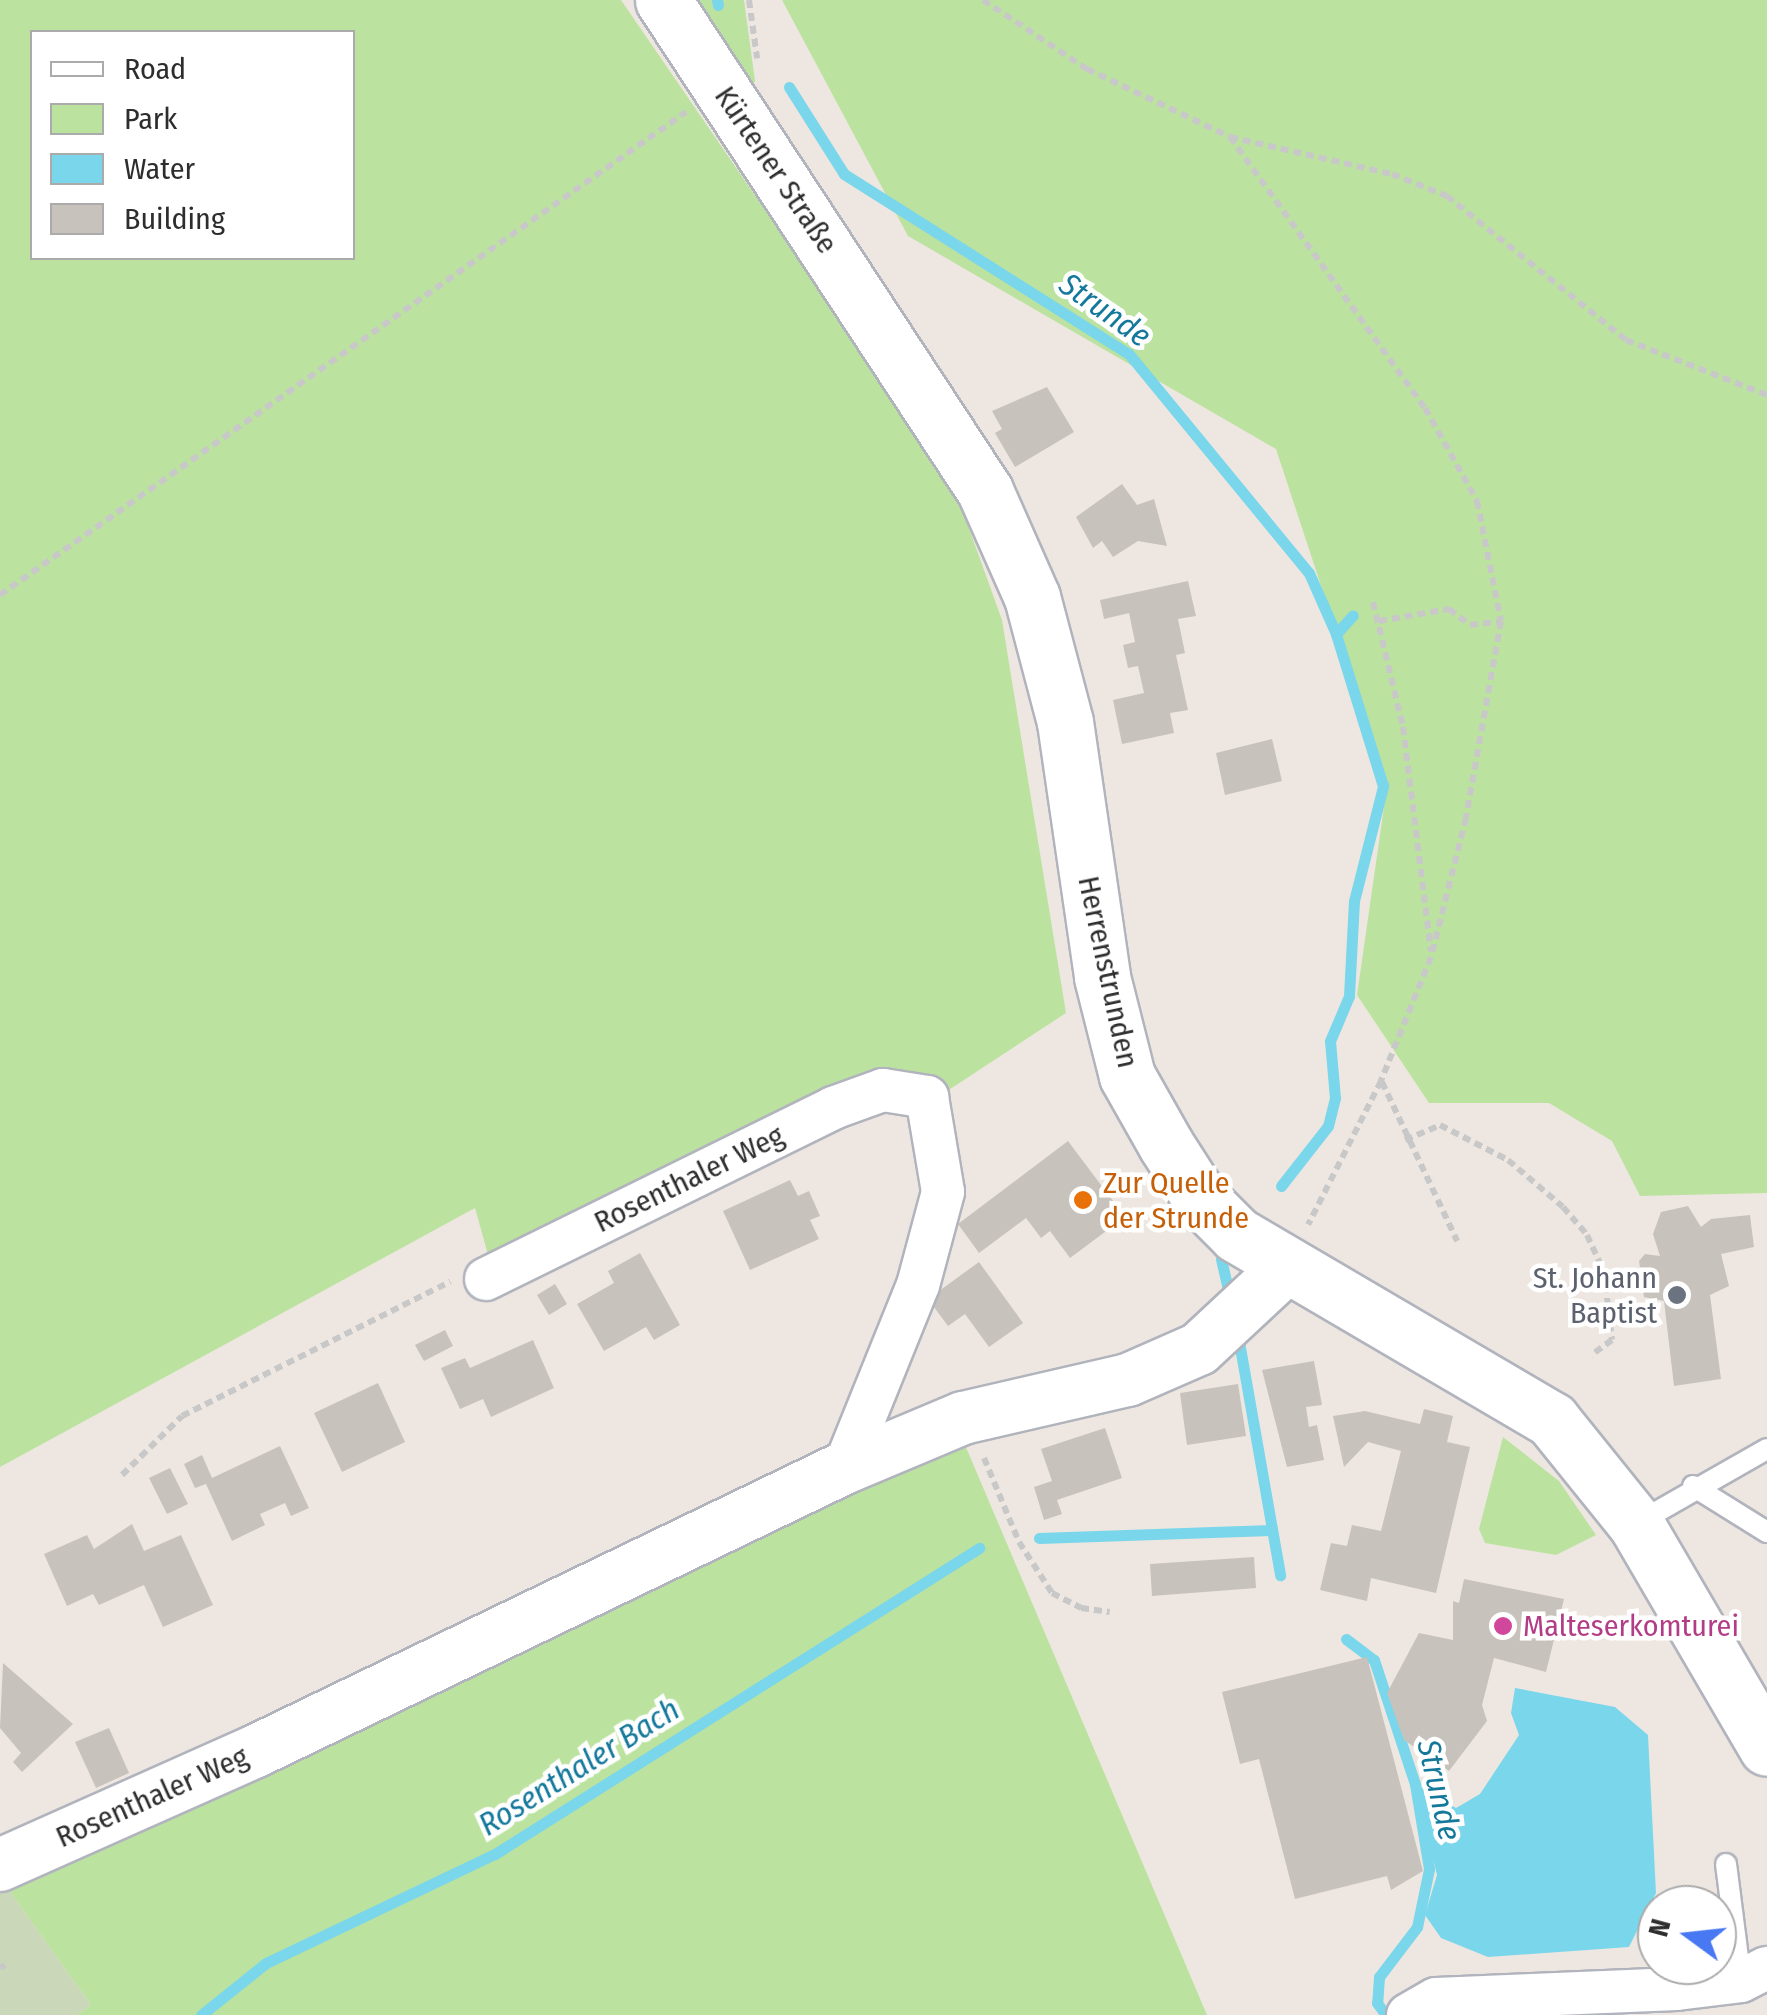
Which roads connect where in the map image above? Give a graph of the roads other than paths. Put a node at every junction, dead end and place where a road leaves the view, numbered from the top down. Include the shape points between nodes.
1 (664, 0) edge
2 (890, 340) joint
3 (1276, 1278) junction
4 (486, 1280) road end
5 (1767, 1449) edge
6 (844, 1468) junction
7 (1693, 1486) junction
8 (1636, 1524) junction
9 (1767, 1532) edge
10 (1767, 1748) edge
11 (1726, 1864) dead end
12 (0, 1865) edge
13 (1754, 1974) edge
14 (1408, 2015) edge

1 - 2 main road, Kürtener Straße
2 - 3 main road, Herrenstrunden via 986,491 1032,596 1065,722 1102,977 1127,1076 1219,1216
3 - 6 street, Rosenthaler Weg via 1199,1349 1128,1380 967,1417
3 - 8 main road, Herrenstrunden via 1552,1420
4 - 6 street, Rosenthaler Weg via 833,1108 883,1090 926,1096 943,1192 918,1285
5 - 7 lane
6 - 12 street, Rosenthaler Weg
7 - 8 lane
7 - 9 lane
8 - 10 main road, Herrenstrunden
11 - 13 lane
13 - 14 street via 1436,1999

